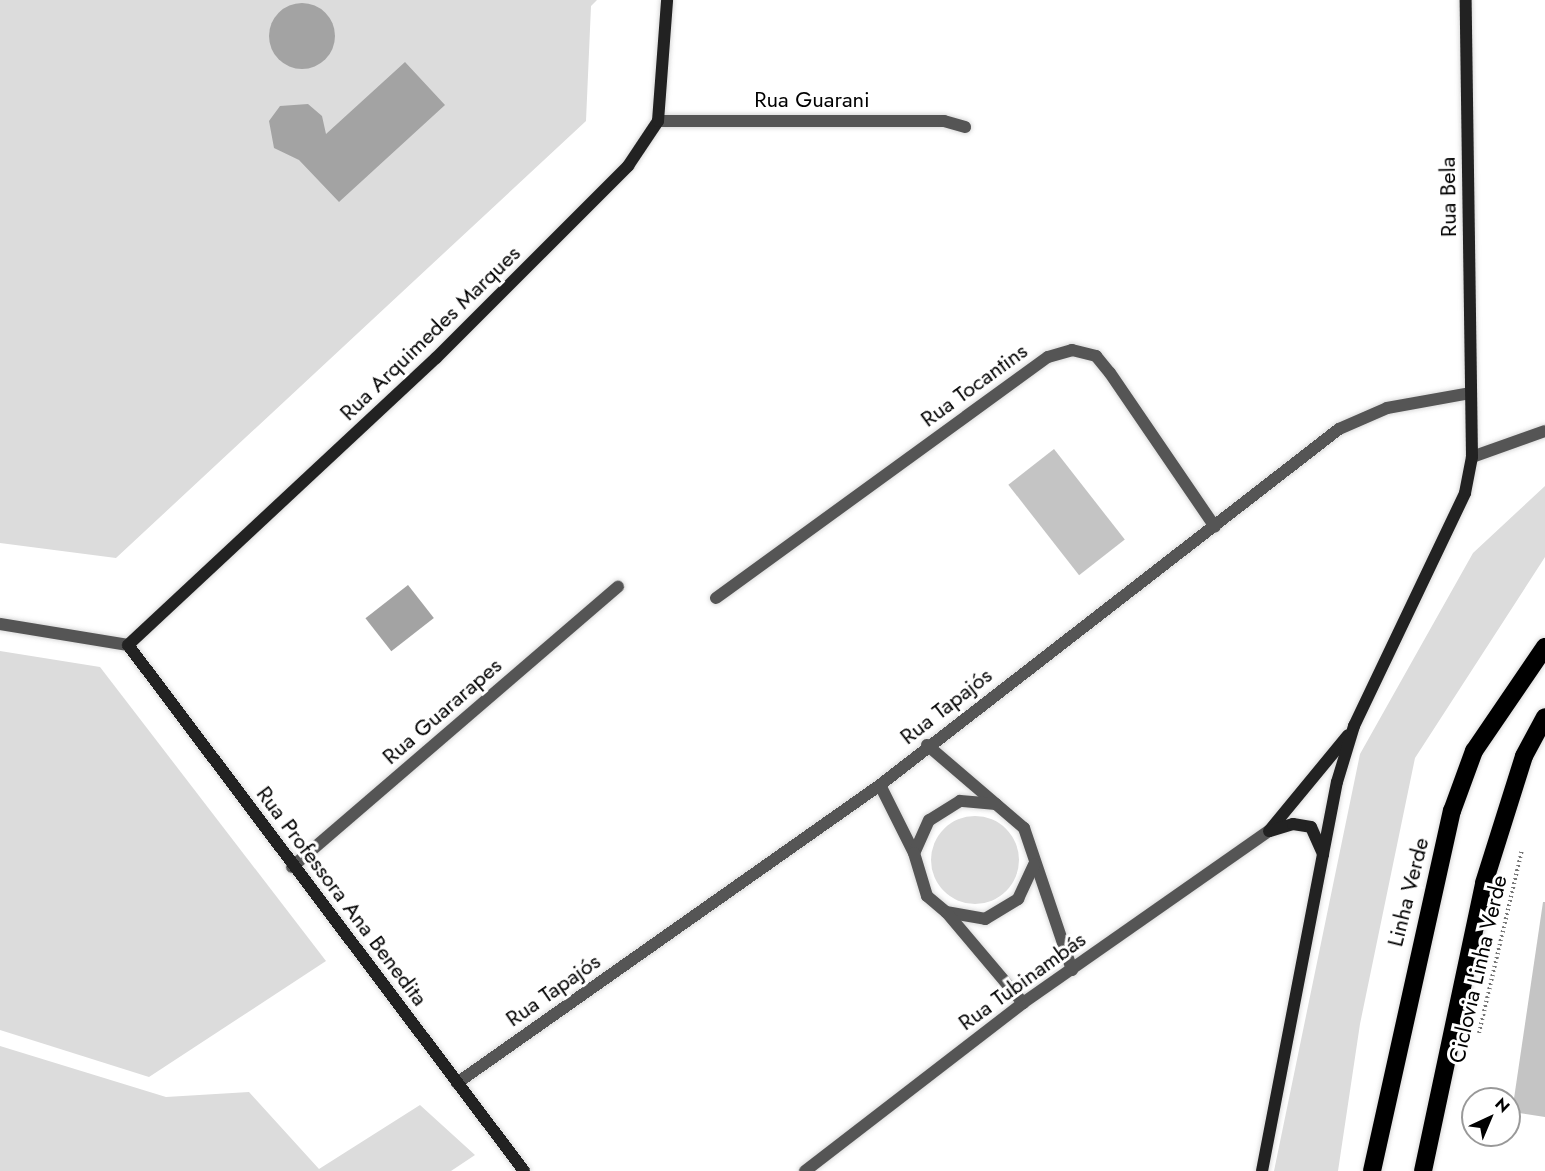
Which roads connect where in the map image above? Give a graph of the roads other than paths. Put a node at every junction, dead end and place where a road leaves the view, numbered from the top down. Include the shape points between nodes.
1 (667, 0) edge
2 (1466, 0) edge
3 (658, 121) junction
4 (965, 127) dead end
5 (1470, 393) junction
6 (1545, 431) edge
7 (1472, 457) junction
8 (1215, 527) junction
9 (618, 587) dead end
10 (716, 598) dead end
11 (0, 624) edge
12 (128, 645) junction
13 (1545, 647) edge
14 (1545, 717) edge
15 (1354, 726) junction
16 (927, 745) junction
17 (880, 785) junction
18 (996, 804) junction
19 (1269, 831) junction
20 (914, 853) junction
21 (1323, 854) junction
22 (1034, 864) junction
23 (292, 867) junction
24 (946, 912) junction
25 (1072, 970) junction
26 (1023, 1004) junction
27 (456, 1083) junction
28 (524, 1171) edge
29 (805, 1171) edge
30 (1262, 1171) edge
31 (1372, 1171) edge
32 (1423, 1171) edge

1 - 3 street, Rua Arquimedes Marques
2 - 5 street, Rua Bela
3 - 4 street, Rua Guarani via 944,121
3 - 12 street, Rua Arquimedes Marques via 628,166 577,219
5 - 7 street, Rua Bela
5 - 8 street, Rua Tapajós via 1357,417
6 - 7 street
7 - 15 street, Rua Bela via 1453,521
8 - 10 street, Rua Tocantins via 1110,373 1096,356 1072,350 1048,357
8 - 16 street, Rua Tapajós
9 - 23 street, Rua Guararapes
11 - 12 street
12 - 23 street, Rua Professora Ana Benedita
13 - 31 highway, Linha Verde via 1474,751 1452,811
14 - 32 highway via 1524,756 1484,884
15 - 19 street
15 - 21 street
16 - 17 street, Rua Tapajós
16 - 18 street
17 - 20 street
17 - 27 street, Rua Tapajós
18 - 20 street via 960,801 943,808 924,828
18 - 22 street via 1024,828
19 - 21 street via 1293,824 1311,827
19 - 25 street, Rua Tubinambás
20 - 24 street via 919,883
21 - 30 street
22 - 24 street via 1029,883 1003,912 965,919
22 - 25 street
23 - 27 street, Rua Professora Ana Benedita
24 - 26 street
25 - 26 street, Rua Tubinambás
26 - 29 street, Rua Tubinambás
27 - 28 street, Rua Professora Ana Benedita

